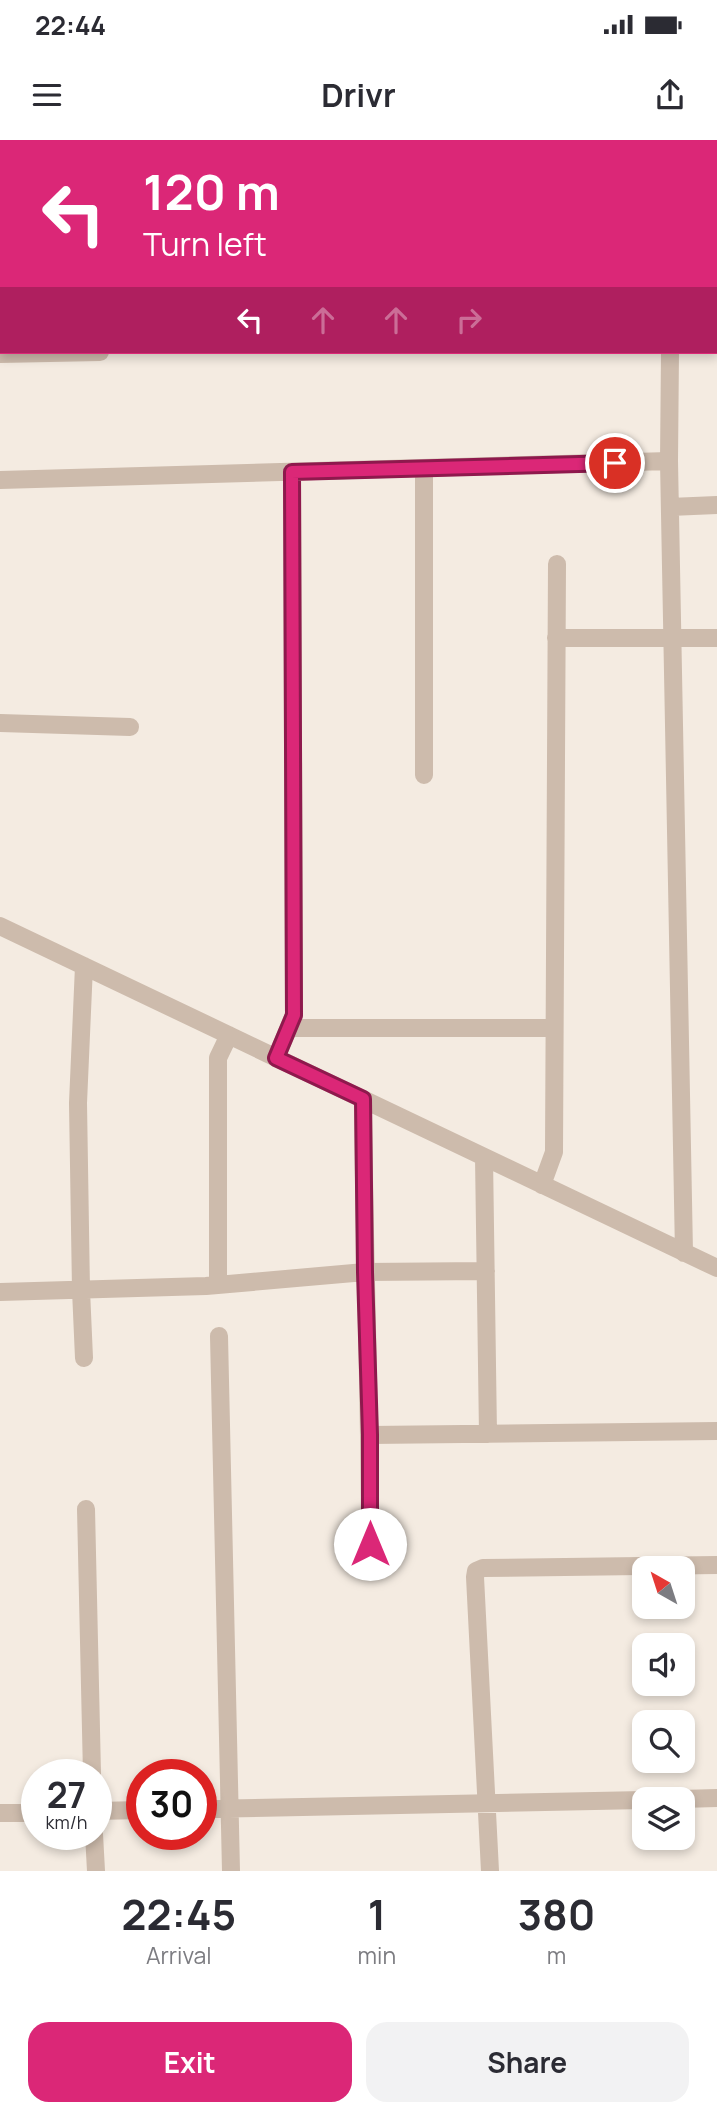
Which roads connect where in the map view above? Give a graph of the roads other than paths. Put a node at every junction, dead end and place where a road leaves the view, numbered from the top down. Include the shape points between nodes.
1 (670, 354) edge
2 (669, 461) junction
3 (424, 468) junction
4 (292, 472) junction
5 (0, 480) edge
6 (717, 505) edge
7 (670, 507) junction
8 (556, 564) dead end
9 (556, 638) junction
10 (717, 638) edge
11 (673, 639) junction
12 (0, 723) edge
13 (130, 727) dead end
14 (424, 775) dead end
15 (0, 926) edge
16 (84, 966) junction
17 (290, 1028) junction
18 (554, 1028) junction
19 (229, 1035) junction
20 (276, 1058) junction
21 (363, 1099) junction
22 (484, 1157) junction
23 (542, 1185) junction
24 (684, 1253) junction
25 (717, 1268) edge
26 (486, 1271) junction
27 (365, 1272) junction
28 (218, 1284) junction
29 (80, 1290) junction
30 (0, 1292) edge
31 (219, 1336) dead end
32 (84, 1358) dead end
33 (717, 1431) edge
34 (488, 1434) junction
35 (370, 1435) junction
36 (86, 1509) dead end
37 (370, 1544) dead end
38 (717, 1565) edge
39 (92, 1759) edge
40 (717, 1798) edge
41 (695, 1799) edge
42 (632, 1800) edge
43 (487, 1803) junction
44 (217, 1808) edge
45 (229, 1808) junction
46 (21, 1812) edge
47 (0, 1813) edge
48 (95, 1850) edge
49 (96, 1871) edge
50 (231, 1871) edge
51 (490, 1871) edge

1 - 2 street
2 - 3 street
2 - 7 street
3 - 4 street
3 - 14 street
4 - 5 street
4 - 17 street via 294,1015
6 - 7 street
7 - 11 street
8 - 9 street
9 - 11 street
9 - 18 street
10 - 11 street
11 - 24 street
12 - 13 street
15 - 16 street
16 - 19 street
16 - 29 street via 78,1102
17 - 18 street
17 - 20 street
18 - 23 street via 554,1152
19 - 20 street
19 - 28 street via 218,1058
20 - 21 street
21 - 22 street
21 - 27 street
22 - 23 street
22 - 26 street
23 - 24 street
24 - 25 street
26 - 27 street
26 - 34 street
27 - 28 street
27 - 35 street
28 - 29 street
29 - 30 street
29 - 32 street
31 - 45 street
33 - 34 street
34 - 35 street
35 - 37 street
36 - 39 street
38 - 43 street via 477,1571
40 - 41 street
42 - 43 street
43 - 45 street
43 - 51 street
44 - 45 street
45 - 50 street
46 - 47 street
48 - 49 street

